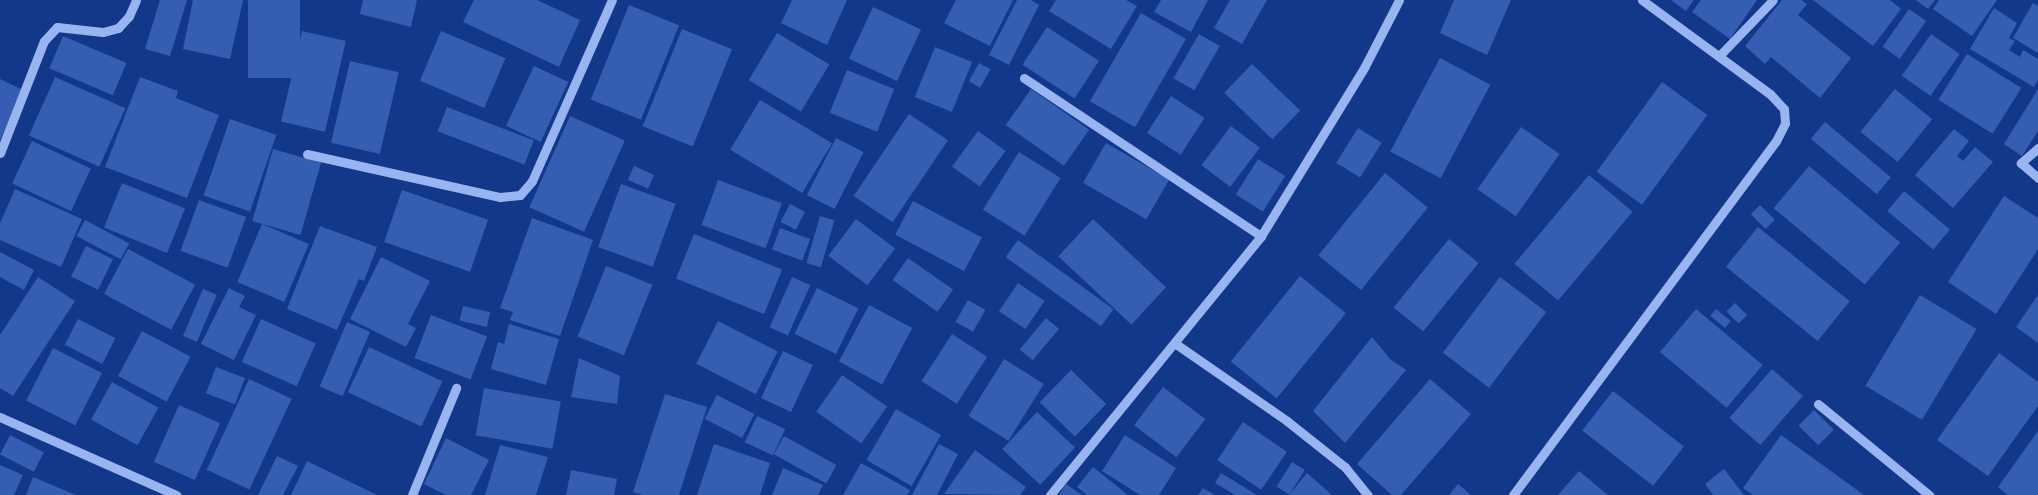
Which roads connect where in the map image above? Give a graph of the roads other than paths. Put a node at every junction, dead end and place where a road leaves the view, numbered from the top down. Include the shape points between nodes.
1 (136, 0) edge
2 (612, 0) edge
3 (1399, 0) edge
4 (1642, 0) edge
5 (1773, 0) edge
6 (1720, 56) junction
7 (1024, 78) dead end
8 (2038, 148) edge
9 (0, 153) edge
10 (307, 154) dead end
11 (2038, 178) edge
12 (1261, 236) junction
13 (1176, 344) junction
14 (456, 388) dead end
15 (1818, 404) dead end
16 (0, 418) edge
17 (1922, 493) edge
18 (176, 495) edge
19 (412, 495) edge
20 (1050, 495) edge
21 (1368, 495) edge
22 (1513, 495) edge

1 - 9 street via 129,16 118,28 103,32 58,27 44,41
2 - 10 street via 532,181 520,195 491,195
3 - 12 street via 1365,66
4 - 6 street
5 - 6 street
6 - 22 street via 1770,94 1784,109 1785,123 1776,141
7 - 12 street
8 - 11 street via 2021,163
12 - 13 street
13 - 20 street
13 - 21 street via 1288,421 1345,467
14 - 19 street
15 - 17 street
16 - 18 street

